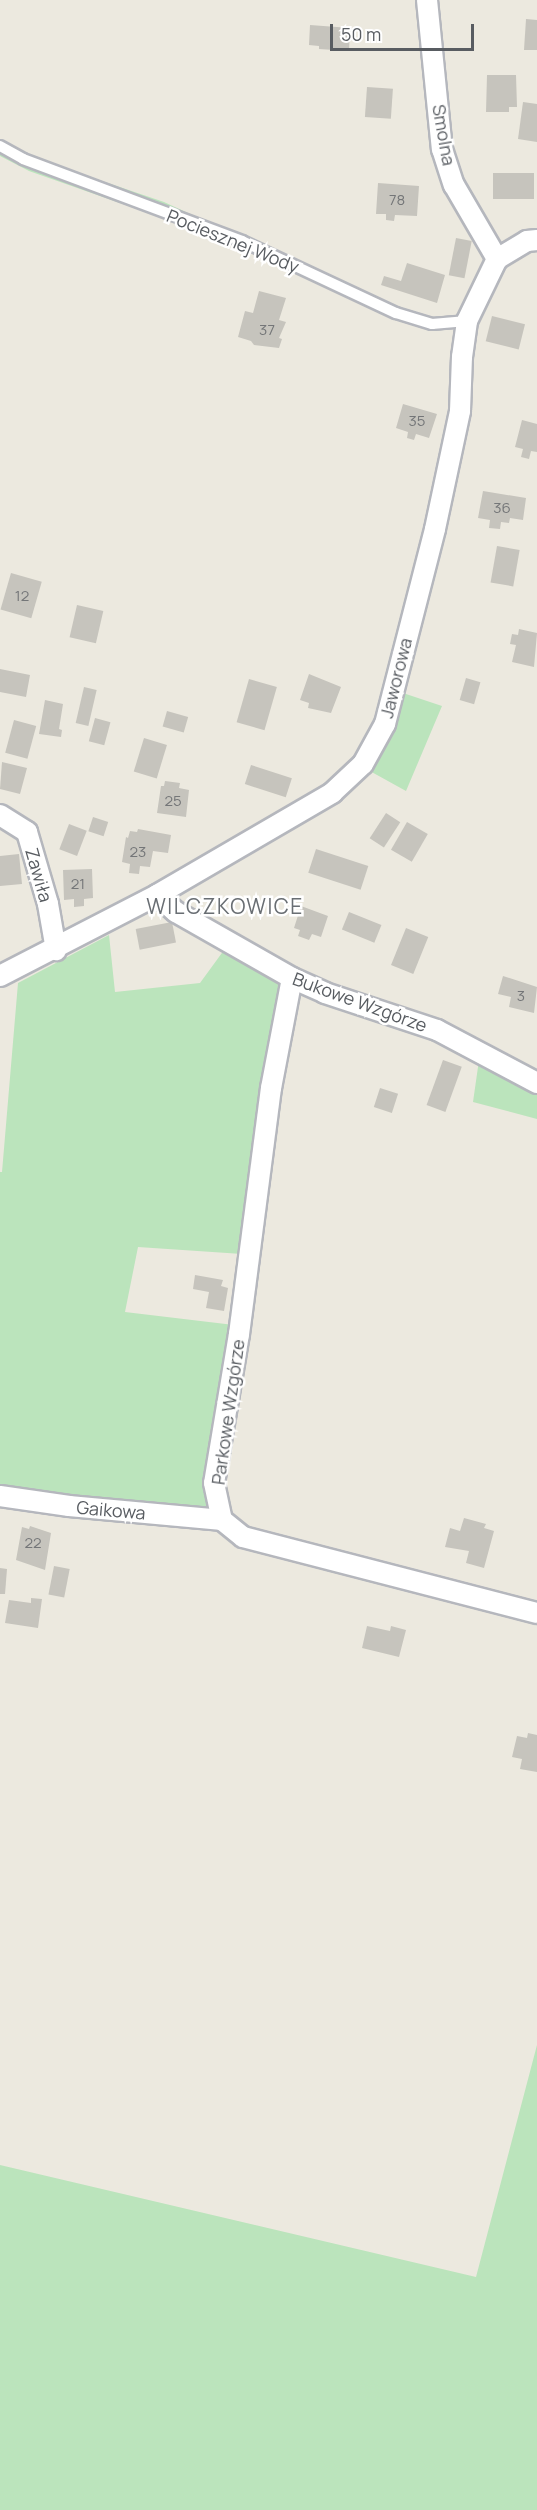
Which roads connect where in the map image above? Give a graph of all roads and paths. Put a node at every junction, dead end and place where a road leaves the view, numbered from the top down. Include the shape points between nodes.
1 (427, 0) edge
2 (0, 147) edge
3 (537, 240) edge
4 (497, 259) junction
5 (468, 321) junction
6 (0, 815) edge
7 (157, 895) junction
8 (56, 950) junction
9 (0, 976) edge
10 (292, 978) junction
11 (537, 1083) edge
12 (0, 1496) edge
13 (222, 1520) junction
14 (537, 1613) edge

1 - 4 street, Smolna via 442,149 454,185
2 - 5 lane, Pociesznej Wody via 242,241 396,313 432,324
3 - 4 street via 527,241
4 - 5 street, Jaworowa
5 - 7 street, Jaworowa via 460,411 435,529 385,724 363,764 332,793
6 - 8 street, Zawiła via 27,832 48,904
7 - 8 street, Jaworowa
7 - 10 street, Bukowe Wzgórze via 176,912
8 - 9 street, Jaworowa
10 - 11 street, Bukowe Wzgórze via 437,1030
10 - 13 street, Parkowe Wzgórze via 271,1088 239,1334 214,1483
12 - 13 street, Gaikowa
13 - 14 street via 243,1537

